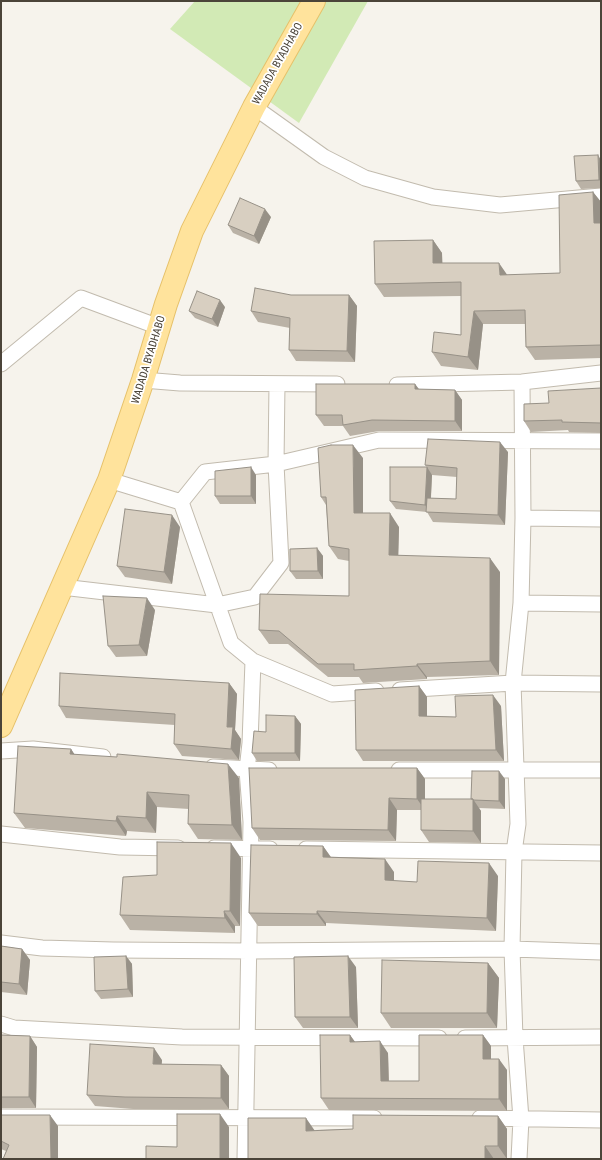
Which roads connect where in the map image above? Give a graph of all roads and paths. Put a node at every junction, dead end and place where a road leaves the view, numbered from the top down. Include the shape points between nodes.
1 (314, 1) edge
2 (254, 107) junction
3 (601, 196) edge
4 (159, 327) junction
5 (1, 364) edge
6 (601, 373) edge
7 (143, 380) junction
8 (522, 382) junction
9 (277, 384) junction
10 (353, 385) edge
11 (384, 385) edge
12 (523, 441) junction
13 (601, 441) edge
14 (276, 464) junction
15 (109, 480) junction
16 (181, 502) junction
17 (523, 518) junction
18 (601, 519) edge
19 (62, 587) junction
20 (521, 603) junction
21 (601, 604) edge
22 (217, 605) junction
23 (253, 661) junction
24 (513, 683) junction
25 (601, 684) edge
26 (1, 726) edge
27 (1, 751) edge
28 (121, 759) edge
29 (200, 766) edge
30 (247, 770) junction
31 (287, 770) edge
32 (382, 770) edge
33 (517, 770) junction
34 (601, 770) edge
35 (1, 834) edge
36 (250, 848) junction
37 (514, 852) junction
38 (601, 853) edge
39 (1, 943) edge
40 (512, 949) junction
41 (250, 951) junction
42 (601, 952) edge
43 (1, 1024) edge
44 (247, 1037) junction
45 (515, 1038) junction
46 (601, 1038) edge
47 (1, 1117) edge
48 (246, 1118) junction
49 (387, 1118) edge
50 (466, 1118) edge
51 (521, 1119) junction
52 (601, 1120) edge
53 (245, 1159) edge
54 (519, 1159) edge

1 - 2 main road, WADADA BYADHABO
2 - 3 street via 324,157 365,178 433,197 500,205
2 - 4 main road, WADADA BYADHABO via 192,231
4 - 5 street via 81,298
4 - 7 main road, WADADA BYADHABO
6 - 8 street
7 - 9 street
7 - 15 main road, WADADA BYADHABO
8 - 11 street
8 - 12 street
9 - 10 street
9 - 14 street
12 - 13 street
12 - 14 street via 379,440
12 - 17 street
14 - 16 street via 205,472
14 - 22 street via 281,563 255,597
15 - 16 street
15 - 19 main road, WADADA BYADHABO
16 - 22 street
17 - 18 street
17 - 20 street
19 - 22 street
19 - 26 main road, WADADA BYADHABO
20 - 21 street
20 - 24 street
22 - 23 street via 231,643
23 - 24 street via 332,694
23 - 30 street
24 - 25 street
24 - 33 street
27 - 28 street via 34,749
29 - 30 street
30 - 31 street
30 - 36 street
32 - 33 street
33 - 34 street
33 - 37 street via 518,824
35 - 36 street via 120,847
36 - 37 street
36 - 41 street
37 - 38 street
37 - 40 street
39 - 41 street via 42,948
40 - 41 street
40 - 42 street
40 - 45 street
41 - 44 street
43 - 44 street via 14,1028 174,1037
44 - 45 street
44 - 48 street
45 - 46 street
45 - 51 street
47 - 48 street
48 - 49 street
48 - 53 street
50 - 51 street
51 - 52 street
51 - 54 street

